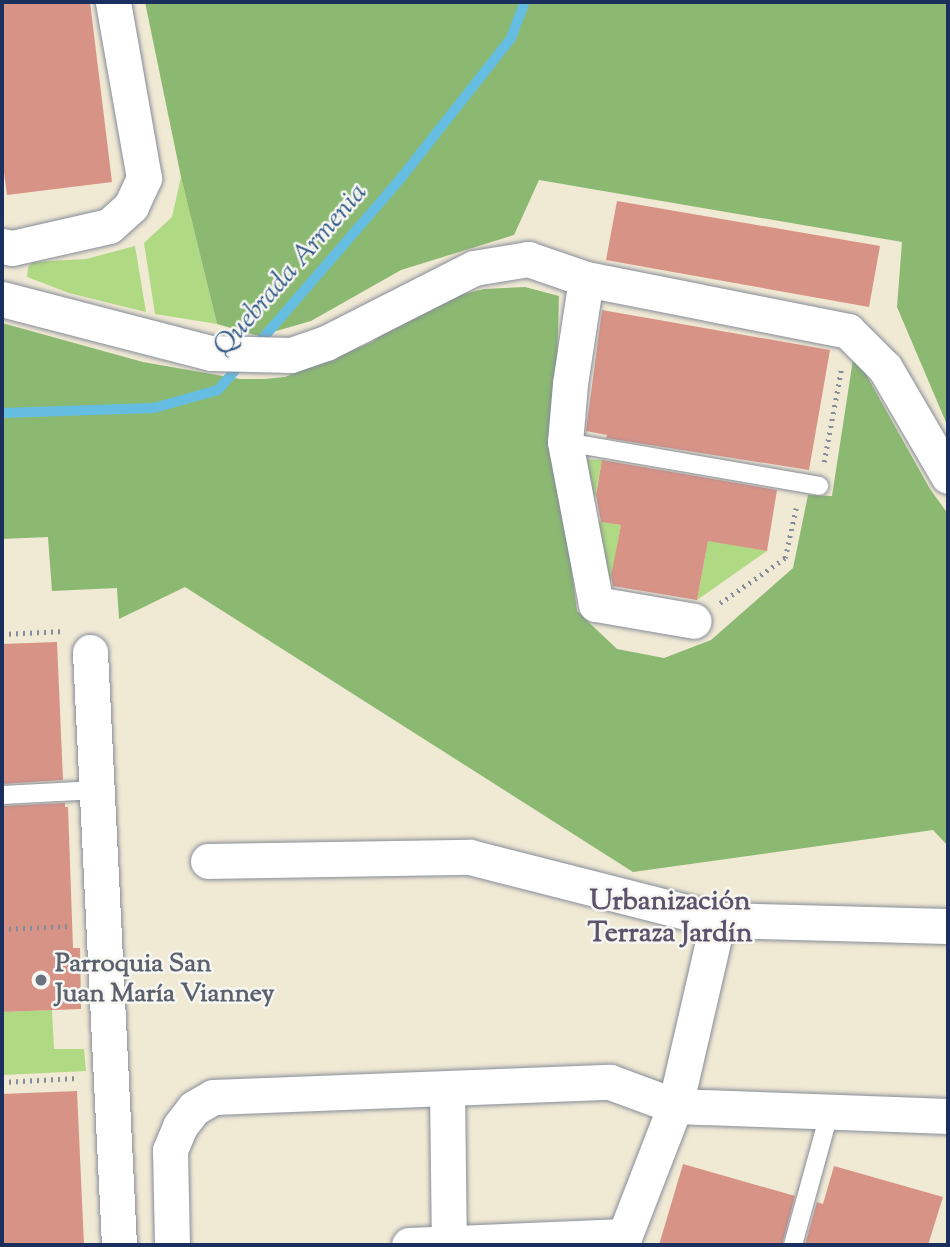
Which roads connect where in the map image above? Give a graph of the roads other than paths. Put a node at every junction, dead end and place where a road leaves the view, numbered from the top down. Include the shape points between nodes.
1 (113, 2) edge
2 (2, 246) edge
3 (586, 279) junction
4 (2, 299) edge
5 (565, 442) junction
6 (948, 477) edge
7 (819, 486) road end
8 (694, 621) road end
9 (90, 652) road end
10 (96, 790) junction
11 (2, 795) edge
12 (208, 861) dead end
13 (718, 920) junction
14 (948, 926) edge
15 (447, 1089) junction
16 (675, 1106) junction
17 (830, 1111) junction
18 (948, 1116) edge
19 (622, 1241) edge
20 (119, 1245) edge
21 (172, 1245) edge
22 (409, 1245) edge
23 (449, 1245) edge
24 (793, 1245) edge

1 - 2 street via 144,178 131,206 109,226 12,248
3 - 4 street via 528,259 474,268 326,343 291,355 211,353
3 - 5 street
3 - 6 street via 848,331 885,368
5 - 7 lane
5 - 8 street via 596,604
9 - 10 street
10 - 11 lane
10 - 20 street
12 - 13 street via 470,857
13 - 14 street
13 - 16 street
15 - 16 street via 610,1082
15 - 21 street via 213,1097 194,1108 170,1150
15 - 23 street
16 - 17 street
16 - 19 street
17 - 18 street
17 - 24 lane
19 - 23 street
22 - 23 street

